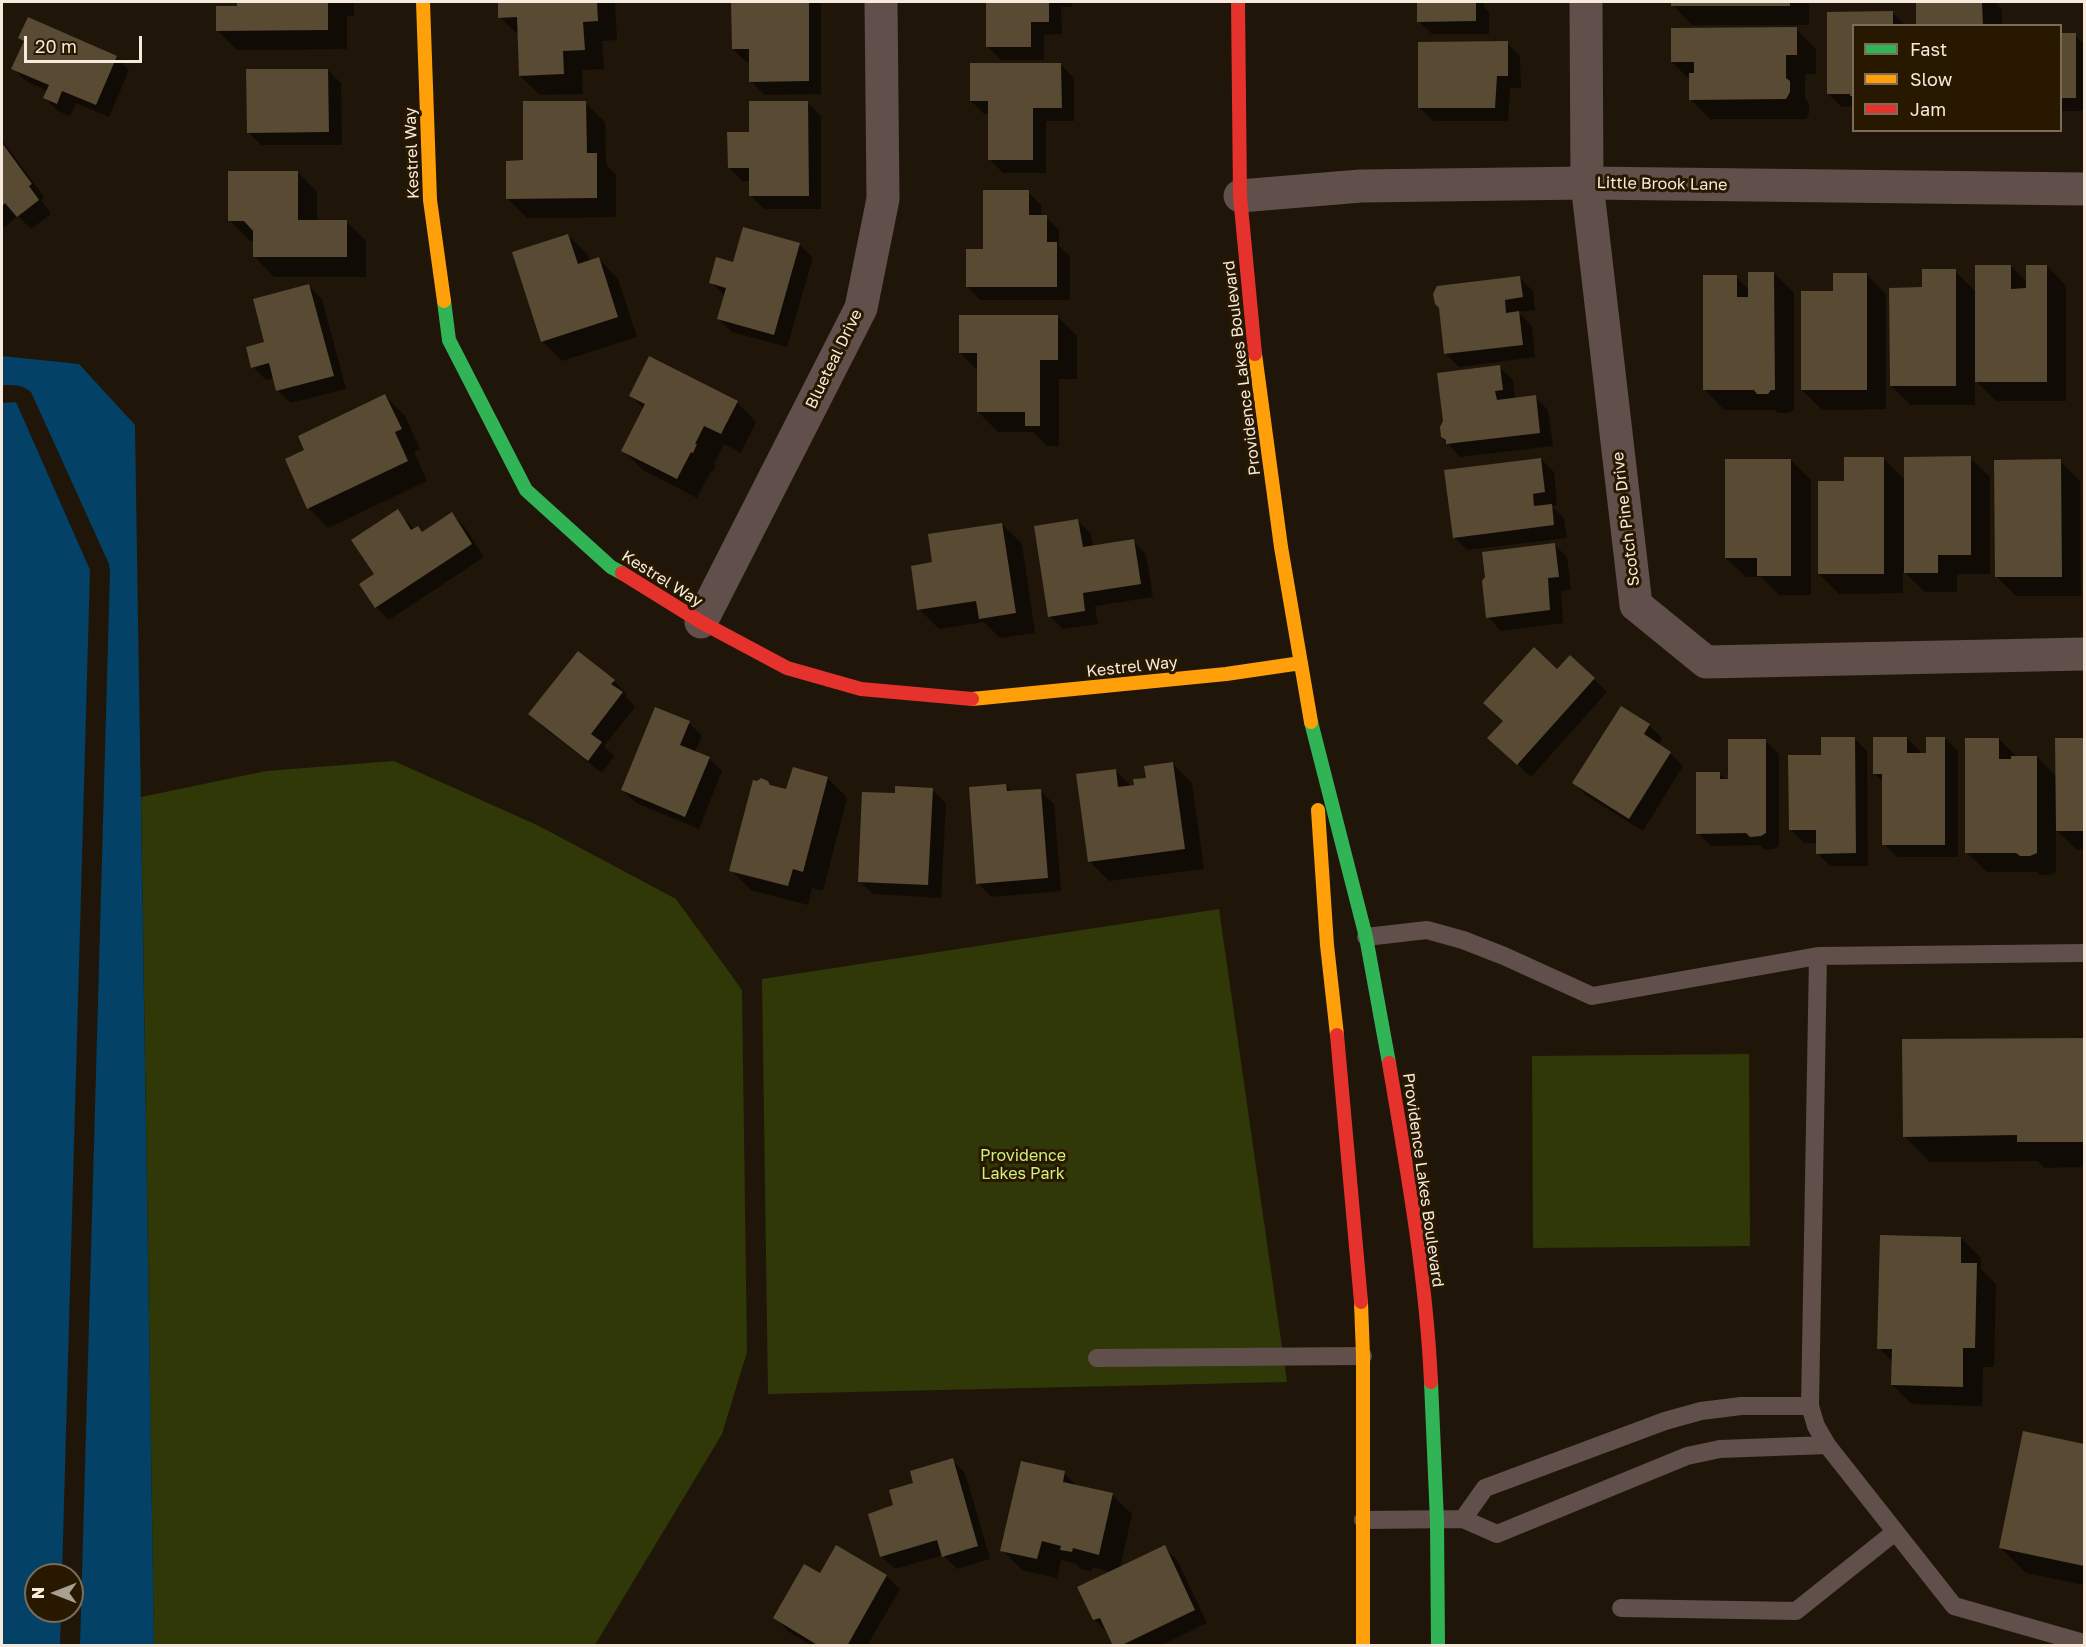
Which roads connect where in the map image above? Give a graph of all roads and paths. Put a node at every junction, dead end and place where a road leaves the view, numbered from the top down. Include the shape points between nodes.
1 (423, 2) edge
2 (881, 2) edge
3 (1238, 2) edge
4 (1586, 2) edge
5 (1587, 183) junction
6 (2085, 189) edge
7 (1240, 196) junction
8 (701, 622) junction
9 (2085, 654) edge
10 (1301, 663) junction
11 (1312, 728) junction
12 (1366, 938) junction
13 (2085, 953) edge
14 (1818, 956) junction
15 (1363, 1356) junction
16 (1097, 1358) dead end
17 (1810, 1406) junction
18 (1827, 1445) junction
19 (1463, 1519) junction
20 (1363, 1520) junction
21 (1437, 1521) junction
22 (1895, 1532) junction
23 (1621, 1608) dead end
24 (2085, 1643) edge
25 (1363, 1646) edge
26 (1438, 1646) edge

1 - 8 street, Kestrel Way via 430,201 449,340 526,490 611,567
2 - 8 street, Blueteal Drive via 883,199 861,308
3 - 7 street, Providence Lakes Boulevard
4 - 5 street, Scotch Pine Drive
5 - 6 street, Little Brook Lane
5 - 7 street, Little Brook Lane via 1361,186
5 - 9 street, Scotch Pine Drive via 1636,605 1706,662
7 - 10 street, Providence Lakes Boulevard via 1264,430
8 - 10 street, Kestrel Way via 787,668 861,689 967,699
10 - 11 street, Providence Lakes Boulevard
11 - 12 street, Providence Lakes Boulevard
11 - 15 street, Providence Lakes Boulevard via 1327,945 1355,1220
12 - 14 lane via 1427,930 1494,952 1592,996
12 - 21 street, Providence Lakes Boulevard via 1415,1223 1429,1349
13 - 14 lane
14 - 17 lane
15 - 16 lane
15 - 20 street, Providence Lakes Boulevard
17 - 18 lane
17 - 19 lane via 1740,1406 1665,1421 1485,1488
18 - 19 lane via 1720,1449 1687,1456 1497,1534
18 - 22 lane
19 - 21 lane
20 - 21 lane
20 - 25 street, Providence Lakes Boulevard
21 - 26 street, Providence Lakes Boulevard
22 - 23 lane via 1796,1611
22 - 24 lane via 1954,1606

